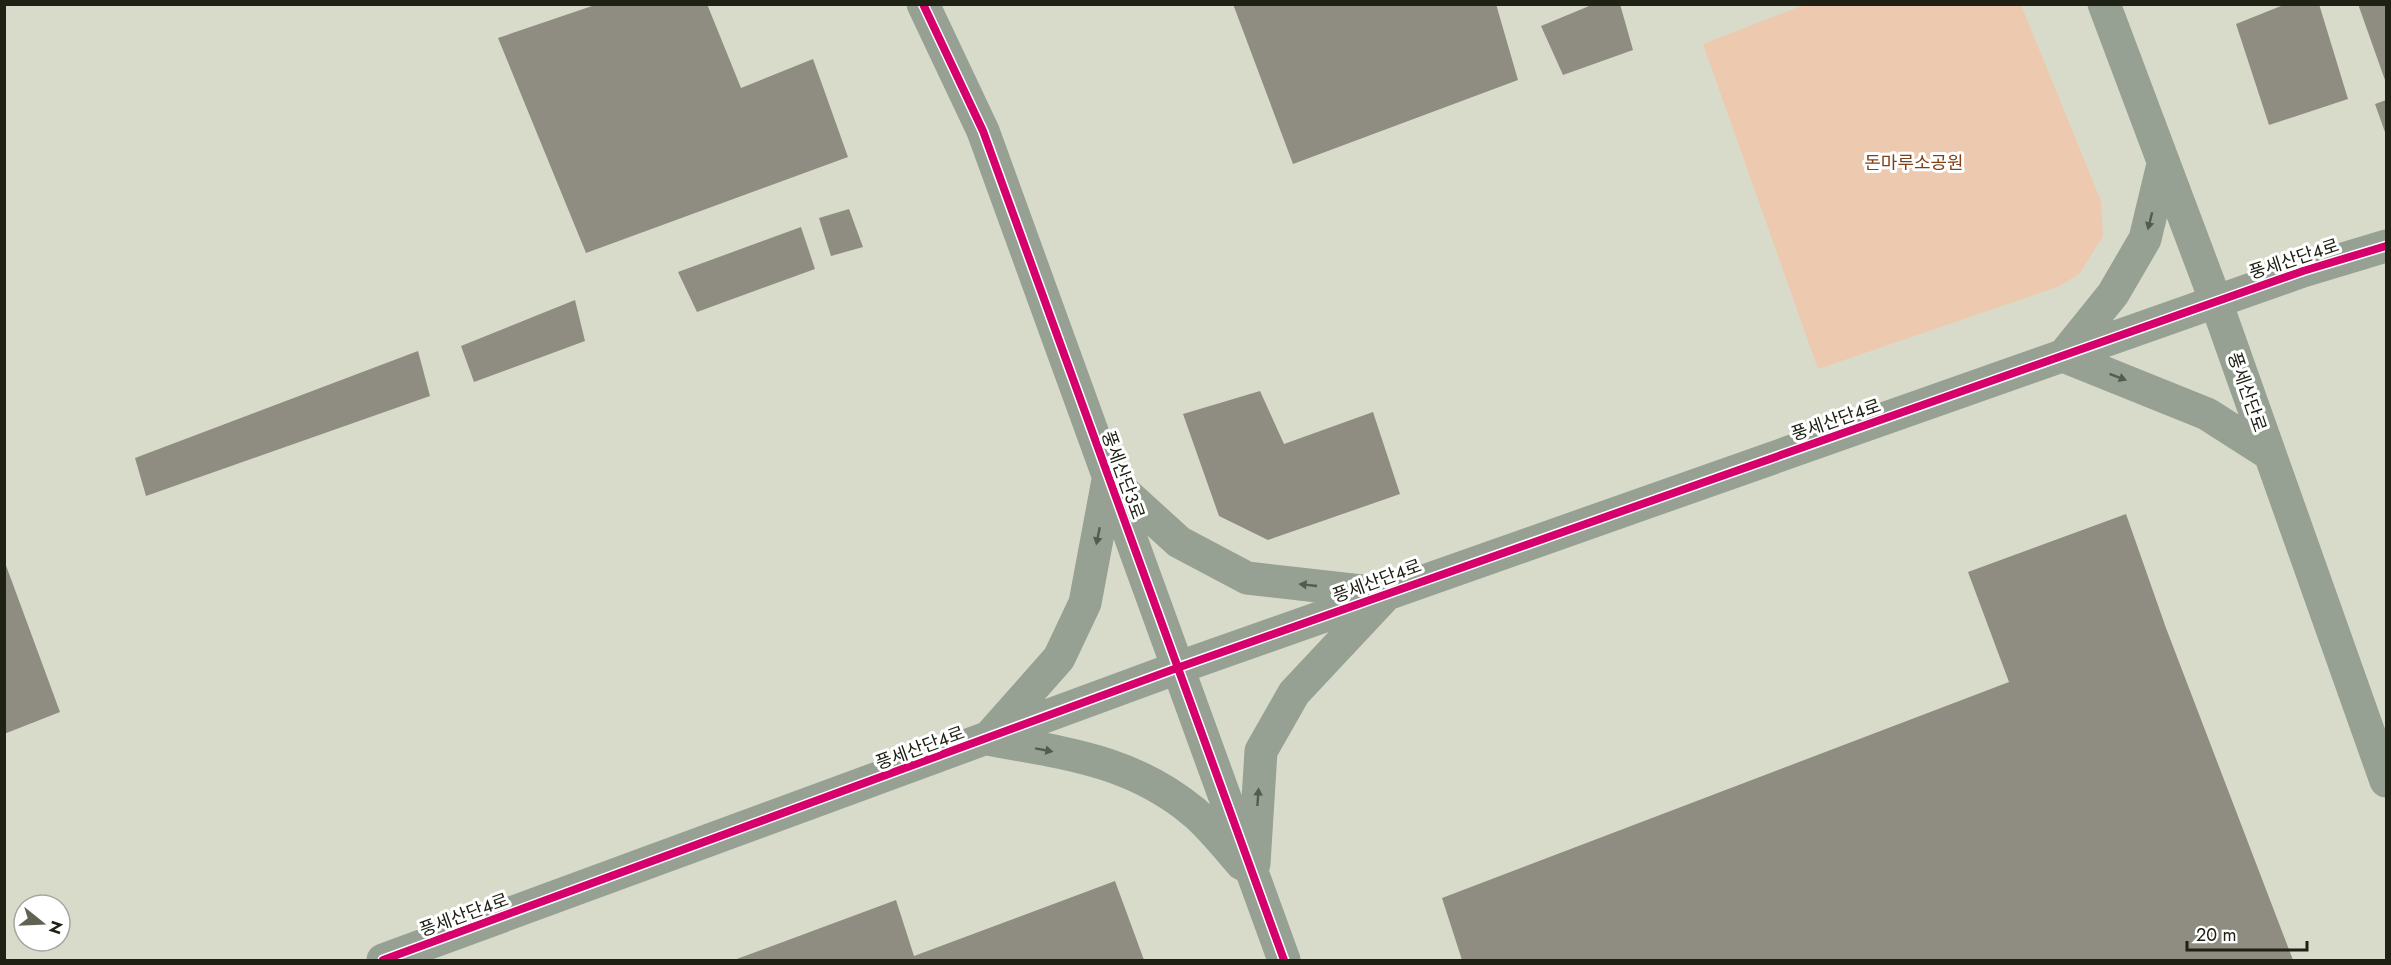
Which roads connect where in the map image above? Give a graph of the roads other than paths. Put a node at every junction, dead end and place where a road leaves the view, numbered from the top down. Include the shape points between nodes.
1 (923, 4) edge
2 (2104, 4) edge
3 (2163, 164) junction
4 (2386, 246) edge
5 (2216, 302) junction
6 (2063, 356) junction
7 (2268, 453) junction
8 (1108, 478) junction
9 (1387, 594) junction
10 (1177, 668) junction
11 (986, 739) junction
12 (2386, 781) edge
13 (1253, 876) junction
14 (383, 960) edge
15 (1284, 960) edge

1 - 8 street, 풍세산단3로 via 983,131
2 - 3 street, 풍세산단로
3 - 5 street, 풍세산단로
3 -> 6 street via 2145,239 2113,294
4 - 5 street, 풍세산단4로
5 - 6 street, 풍세산단4로
5 - 7 street, 풍세산단로
6 -> 7 street via 2207,414
6 - 9 street, 풍세산단4로
7 - 12 street, 풍세산단로
9 -> 8 street via 1247,578 1179,542
8 - 10 street, 풍세산단3로
8 -> 11 street via 1085,603 1072,631 1059,658
9 - 10 street, 풍세산단4로
13 -> 9 street via 1261,751 1294,693
10 - 11 street, 풍세산단4로
10 - 13 street, 풍세산단3로
11 -> 13 street via 1091,758 1140,776 1196,813
11 - 14 street, 풍세산단4로
13 - 15 street, 풍세산단3로

